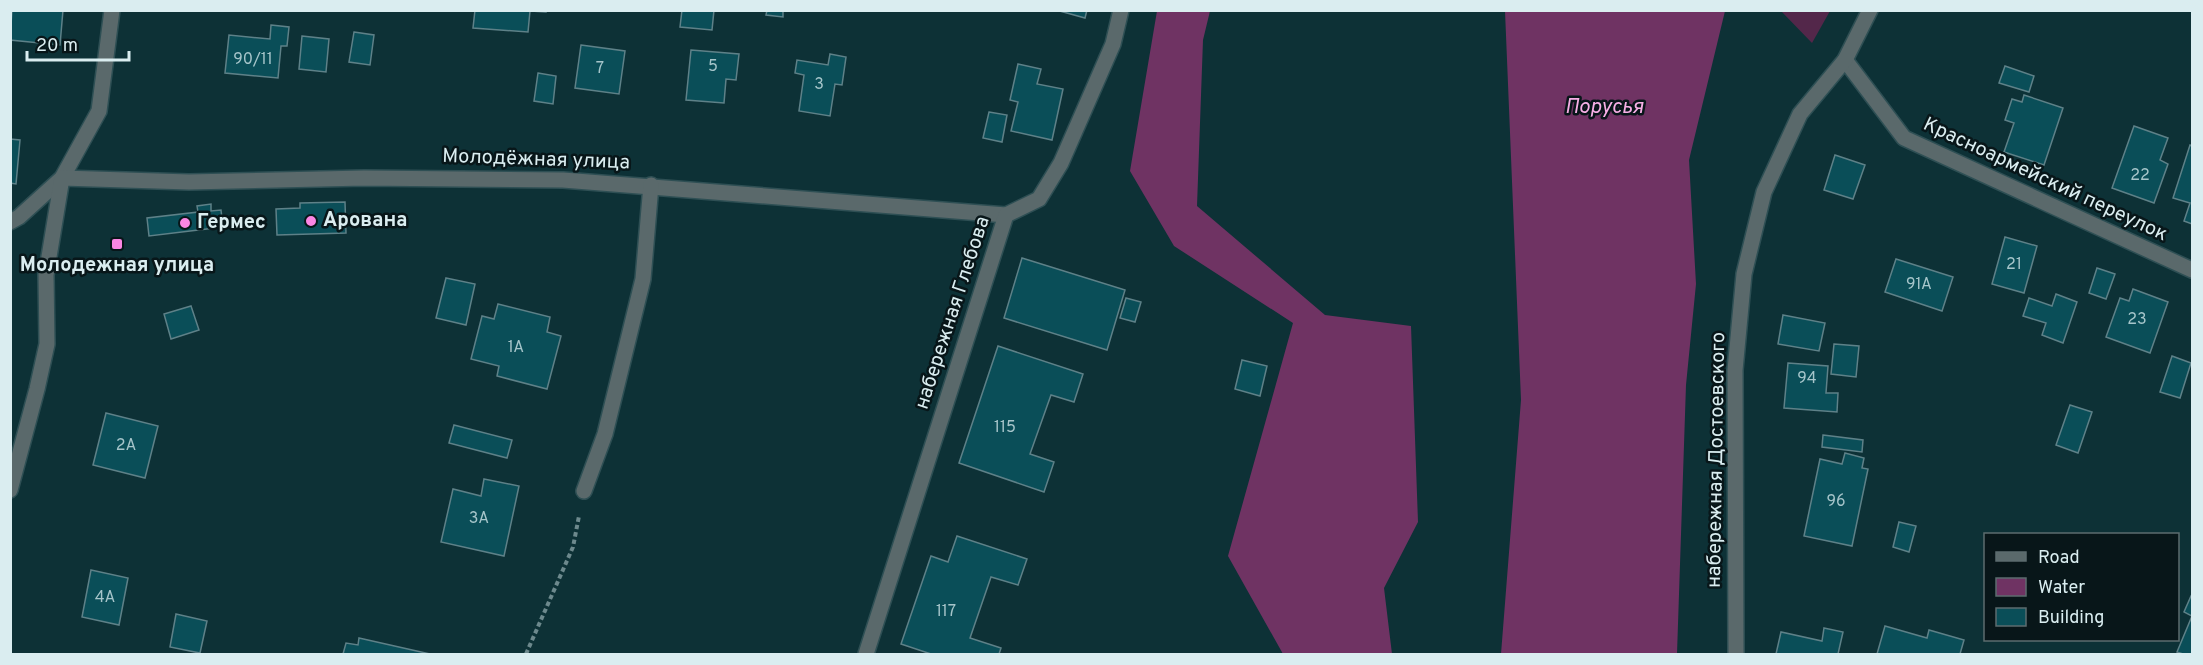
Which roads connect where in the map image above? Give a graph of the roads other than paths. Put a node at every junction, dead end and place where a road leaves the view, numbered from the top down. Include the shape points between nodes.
1 (112, 10) edge
2 (1121, 10) edge
3 (1870, 10) edge
4 (1845, 60) junction
5 (62, 178) junction
6 (651, 185) junction
7 (1006, 214) junction
8 (10, 222) edge
9 (2193, 270) edge
10 (10, 490) edge
11 (584, 491) road end
12 (866, 654) edge
13 (1736, 654) edge

1 - 5 street via 99,111
2 - 7 street, набережная Глебова via 1113,44 1060,163 1039,199
3 - 4 street, набережная Достоевского
4 - 9 street, Красноармейский переулок via 1904,138
4 - 13 street, набережная Достоевского via 1800,114 1764,192 1744,274 1735,370
5 - 6 street, Молодёжная улица via 189,182 551,179
5 - 8 street
5 - 10 street via 46,275 47,344
6 - 7 street, Молодёжная улица
6 - 11 street via 643,279 605,434
7 - 12 street, набережная Глебова

